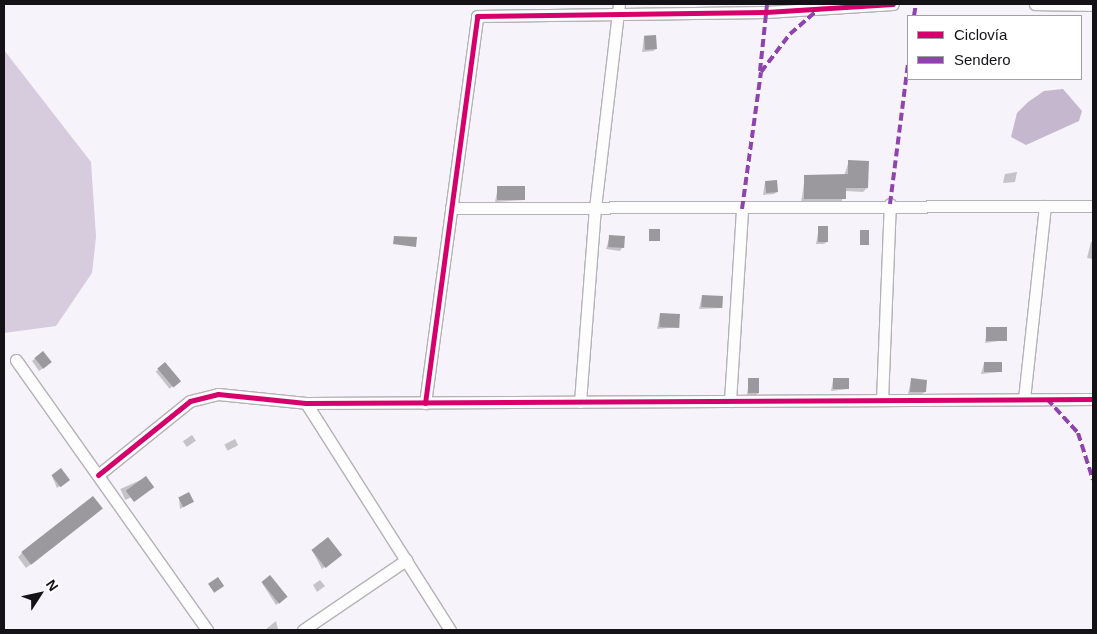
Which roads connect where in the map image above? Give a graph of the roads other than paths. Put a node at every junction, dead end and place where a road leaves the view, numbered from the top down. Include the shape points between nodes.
1 (893, 4) edge
2 (1034, 4) edge
3 (1093, 5) edge
4 (619, 9) edge
5 (890, 204) junction
6 (1045, 206) junction
7 (1093, 206) edge
8 (451, 208) junction
9 (595, 208) junction
10 (742, 209) junction
11 (16, 360) dead end
12 (1024, 399) junction
13 (1093, 399) edge
14 (882, 400) junction
15 (730, 401) junction
16 (425, 402) junction
17 (580, 402) junction
18 (306, 403) junction
19 (98, 475) junction
20 (406, 560) junction
21 (207, 630) edge
22 (303, 630) edge
23 (450, 630) edge

1 - 4 street via 766,12
2 - 3 street
4 - 8 street via 477,16
4 - 9 street
5 - 6 street
5 - 10 street
5 - 14 street
6 - 7 street
6 - 12 street
8 - 9 street
8 - 16 street
9 - 10 street
9 - 17 street
10 - 15 street
11 - 19 street
12 - 13 street
12 - 14 street
14 - 15 street
15 - 17 street
16 - 17 street
16 - 18 street
18 - 19 street via 206,396 190,401
18 - 20 street
19 - 21 street
20 - 22 street
20 - 23 street

